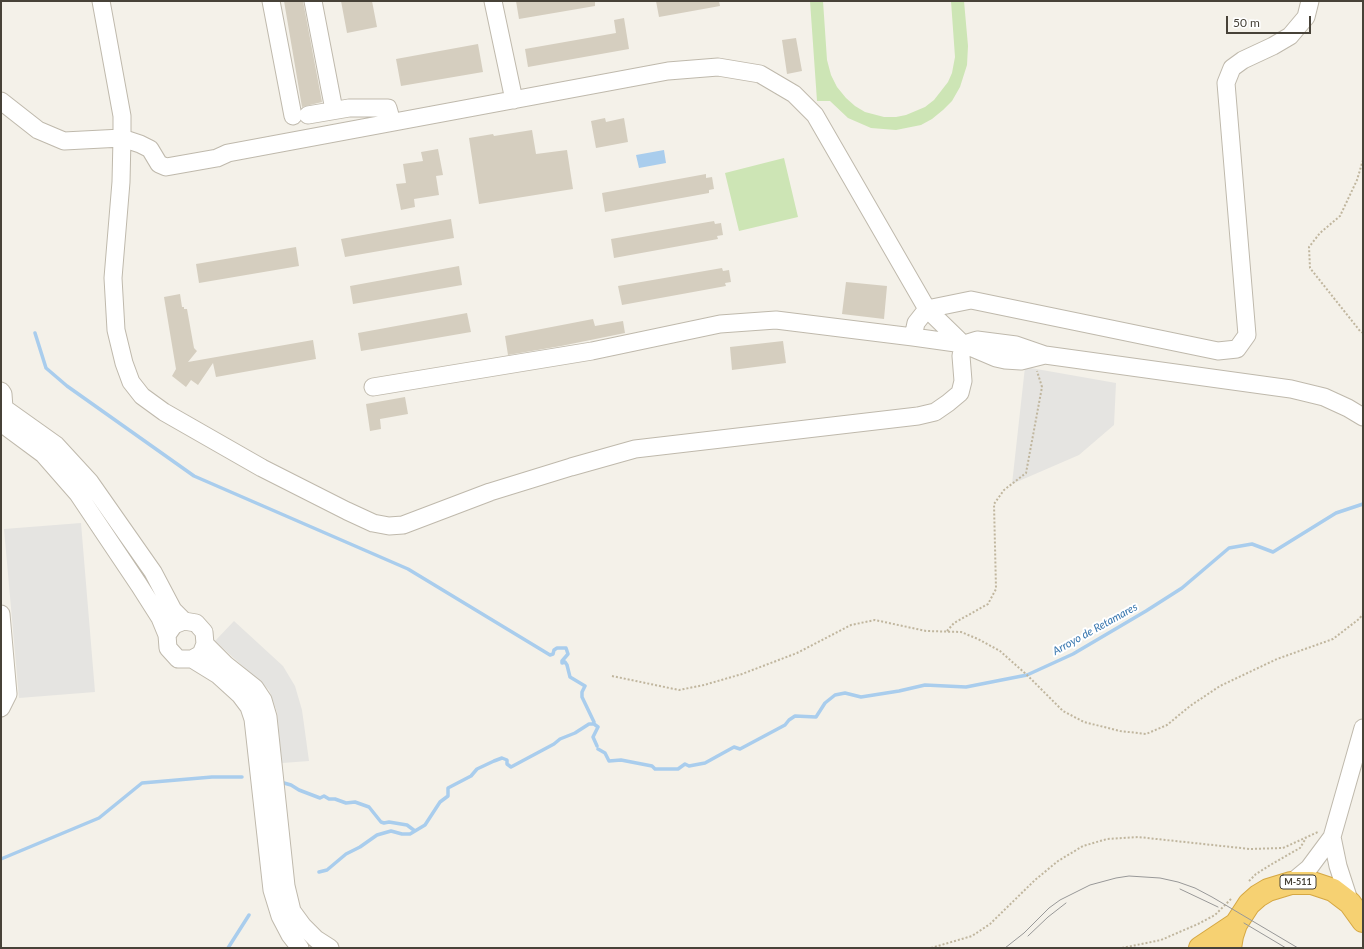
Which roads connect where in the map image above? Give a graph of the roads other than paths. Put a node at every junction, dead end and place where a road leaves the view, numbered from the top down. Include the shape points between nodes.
1 (101, 1) edge
2 (271, 1) edge
3 (313, 1) edge
4 (494, 1) edge
5 (1310, 1) edge
6 (514, 100) junction
7 (1, 101) edge
8 (314, 113) junction
9 (392, 122) junction
10 (326, 135) junction
11 (122, 138) junction
12 (927, 309) junction
13 (913, 337) junction
14 (963, 344) junction
15 (373, 387) dead end
16 (1, 391) edge
17 (2, 415) edge
18 (1363, 417) edge
19 (1, 614) edge
20 (184, 621) junction
21 (167, 634) junction
22 (205, 644) junction
23 (192, 659) junction
24 (256, 703) junction
25 (1, 708) edge
26 (1363, 728) edge
27 (1332, 836) junction
28 (1291, 883) junction
29 (1350, 903) junction
30 (1363, 921) edge
31 (1236, 924) junction
32 (300, 948) edge
33 (330, 948) edge
34 (1200, 948) edge
35 (1230, 948) edge

1 - 11 street via 120,102
2 - 8 street
3 - 8 street
4 - 6 street
5 - 12 street via 1306,17 1290,36 1232,68 1226,83 1247,335 1237,349 1218,351 971,300
6 - 9 street
6 - 12 street via 668,71 718,67 760,74 794,94 815,115
7 - 11 street via 38,130 64,141
8 - 9 street via 349,108 388,108
8 - 10 street
9 - 10 street
10 - 11 street via 228,152 217,158 166,167 159,164 150,149
11 - 14 street via 113,278 116,330 131,382 142,396 164,412 262,468 373,523 403,525 490,492 635,450 935,412 960,393 963,380
12 - 13 street via 916,323
12 - 14 street
13 - 14 street
13 - 15 street via 776,320 720,324 592,351
14 - 18 street via 1004,360 1021,361 1045,355 1291,388 1324,397
16 - 17 street
17 - 20 street via 56,445 90,482 153,572 173,610
17 - 21 street via 78,494 160,618
19 - 25 street via 8,694
20 - 21 street via 174,625
20 - 22 street via 196,624 204,632
21 - 23 street via 168,648 173,654 178,658
22 - 23 street via 201,654
22 - 24 street via 255,688
23 - 24 street
24 - 32 street via 253,720 272,890 280,916 290,936
24 - 33 street via 268,717 286,886 292,911 316,939
26 - 27 street
27 - 28 street via 1309,868
27 - 29 street
28 - 29 highway, M-511 via 1323,886
28 - 31 highway, M-511 via 1258,896 1249,904
29 - 30 highway, M-511
31 - 34 highway, M-511
31 - 35 highway, M-511

